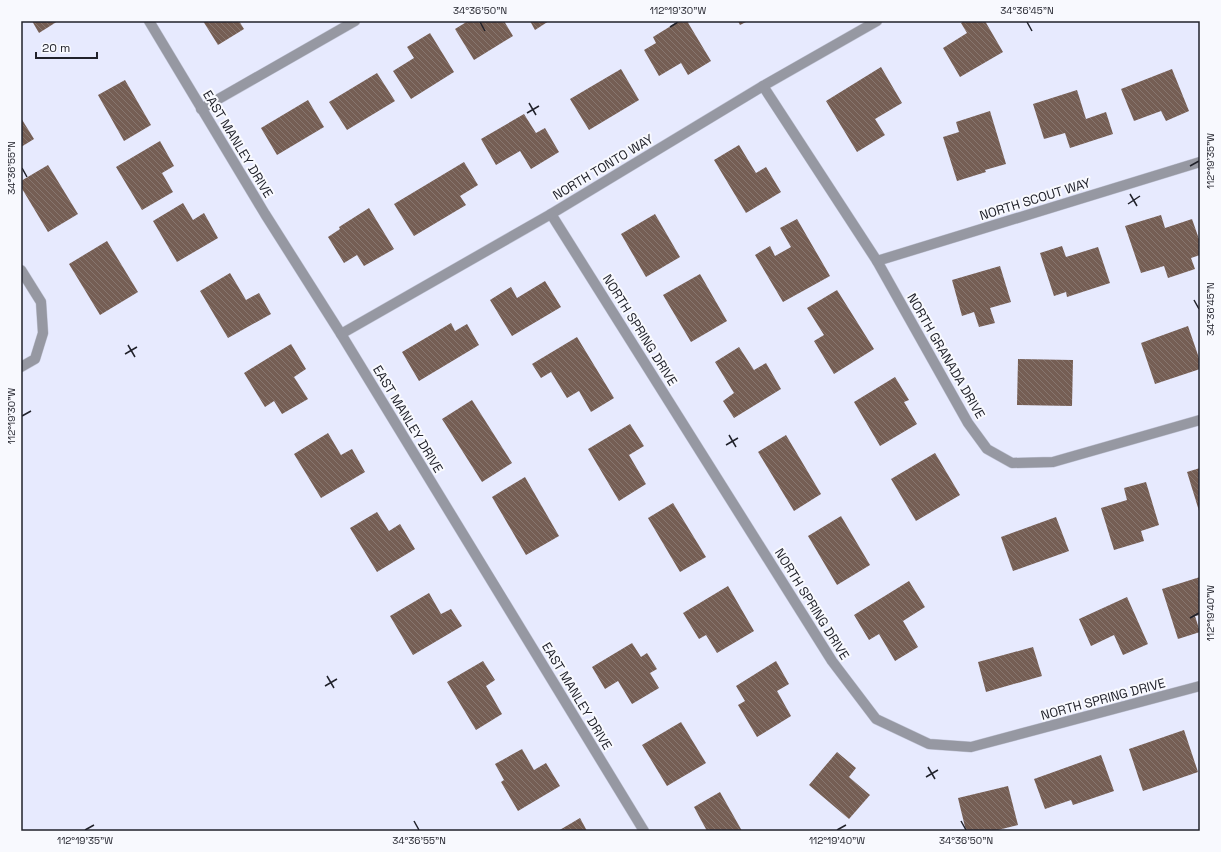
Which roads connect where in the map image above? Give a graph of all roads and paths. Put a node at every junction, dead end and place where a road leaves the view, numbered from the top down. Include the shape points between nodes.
1 (149, 21) edge
2 (355, 21) edge
3 (877, 21) edge
4 (763, 86) junction
5 (201, 109) junction
6 (1200, 162) edge
7 (551, 214) junction
8 (877, 261) junction
9 (21, 270) edge
10 (342, 334) junction
11 (21, 367) edge
12 (1200, 420) edge
13 (1200, 686) edge
14 (644, 831) edge

1 - 5 street, EAST MANLEY DRIVE
2 - 5 street
3 - 4 street, NORTH TONTO WAY
4 - 7 street, NORTH TONTO WAY
4 - 8 street, NORTH GRANADA DRIVE
5 - 10 street, EAST MANLEY DRIVE
6 - 8 street, NORTH SCOUT WAY
7 - 10 street, NORTH TONTO WAY
7 - 13 street, NORTH SPRING DRIVE via 832,662 876,719 929,744 971,748
8 - 12 street, NORTH GRANADA DRIVE via 968,423 987,449 1012,463 1053,462
9 - 11 street via 41,302 43,333 35,359
10 - 14 street, EAST MANLEY DRIVE

